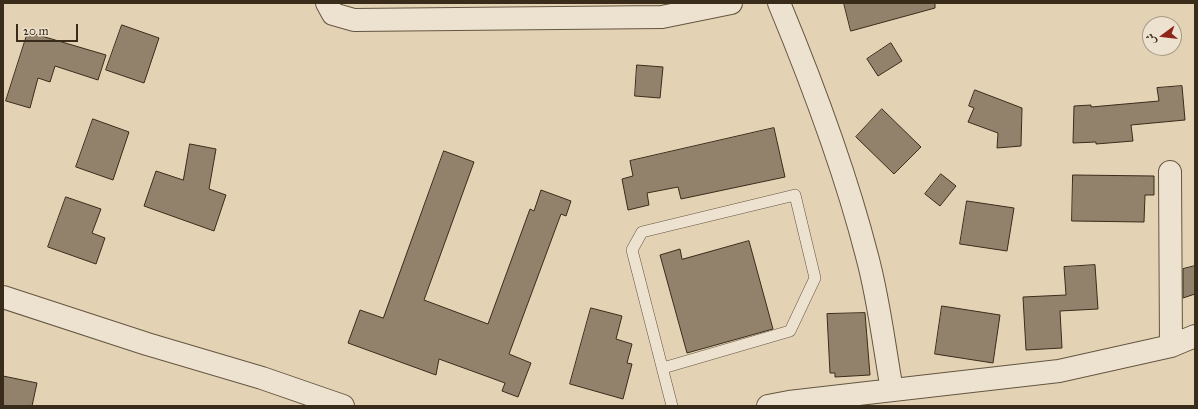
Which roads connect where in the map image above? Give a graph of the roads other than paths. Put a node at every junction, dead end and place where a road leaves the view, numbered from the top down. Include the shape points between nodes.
1 (327, 3) edge
2 (731, 3) edge
3 (779, 3) edge
4 (1170, 172) dead end
5 (3, 297) edge
6 (1195, 336) edge
7 (1170, 346) junction
8 (663, 368) junction
9 (892, 390) junction
10 (343, 406) edge
11 (672, 406) edge
12 (768, 406) edge

1 - 2 street via 333,14 362,20 662,17
3 - 9 street via 809,75 868,257
4 - 7 street
5 - 10 street
6 - 7 street
7 - 9 street via 1059,371
8 - 8 lane via 632,250 642,232 796,195 815,278 790,330
8 - 11 lane
9 - 12 street

